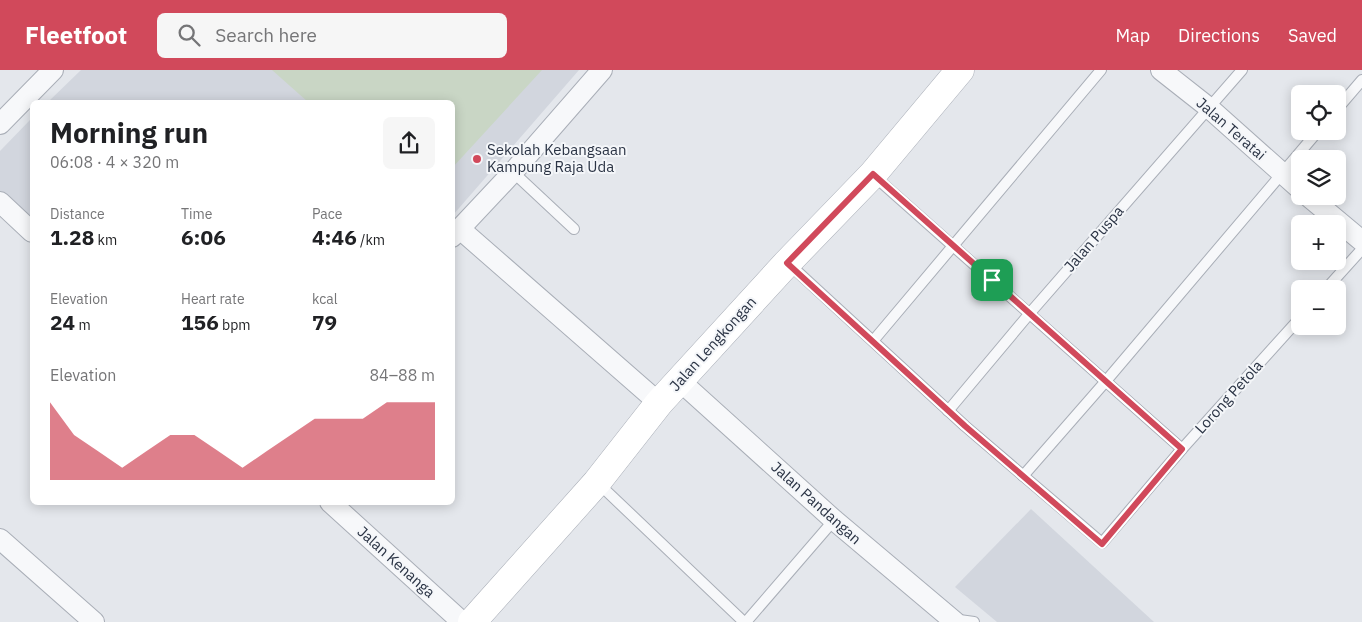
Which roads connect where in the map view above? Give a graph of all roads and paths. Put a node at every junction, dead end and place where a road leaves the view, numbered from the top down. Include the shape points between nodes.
1 (53, 70) edge
2 (602, 70) edge
3 (960, 70) edge
4 (1101, 70) edge
5 (1161, 70) edge
6 (1242, 70) edge
7 (1362, 80) edge
8 (1346, 99) edge
9 (1208, 107) junction
10 (0, 124) edge
11 (1310, 140) edge
12 (513, 172) junction
13 (873, 174) junction
14 (1281, 174) junction
15 (1291, 182) edge
16 (0, 202) edge
17 (1319, 205) edge
18 (30, 230) edge
19 (574, 230) dead end
20 (456, 233) edge
21 (1362, 241) edge
22 (953, 246) junction
23 (1362, 249) edge
24 (787, 263) junction
25 (1334, 280) edge
26 (1030, 313) junction
27 (1291, 328) edge
28 (872, 341) junction
29 (680, 381) junction
30 (1106, 381) junction
31 (658, 404) junction
32 (948, 411) junction
33 (1182, 449) junction
34 (1023, 476) junction
35 (597, 482) junction
36 (333, 505) edge
37 (834, 520) junction
38 (0, 539) edge
39 (953, 620) edge
40 (94, 622) edge
41 (462, 622) edge
42 (472, 622) edge
43 (745, 622) edge
44 (974, 622) edge

1 - 10 street
2 - 12 street
3 - 13 street, Jalan Lengkongan
4 - 22 lane
5 - 9 street, Jalan Teratai
6 - 9 lane, Jalan Puspa
7 - 8 lane
9 - 14 street, Jalan Teratai
9 - 26 lane, Jalan Puspa
11 - 14 lane
12 - 19 lane
12 - 20 street
13 - 22 lane
13 - 24 street, Jalan Lengkongan
14 - 15 street, Jalan Teratai
14 - 30 lane
16 - 18 street
17 - 21 street
20 - 31 street
22 - 26 lane
22 - 28 lane
23 - 25 lane
24 - 28 lane, Lorong Petola
24 - 29 street, Jalan Lengkongan
26 - 30 lane
26 - 32 lane, Jalan Puspa
27 - 33 lane, Lorong Petola
28 - 32 lane, Lorong Petola
29 - 31 street, Jalan Lengkongan
29 - 37 street, Jalan Pandangan
30 - 33 lane
30 - 34 lane
31 - 35 street, Jalan Lengkongan
32 - 34 lane, Lorong Petola
33 - 34 lane, Lorong Petola via 1102,544
35 - 42 street, Jalan Lengkongan
35 - 43 lane
36 - 41 street, Jalan Kenanga
37 - 39 street, Jalan Pandangan
37 - 43 lane
38 - 40 street
39 - 44 lane

